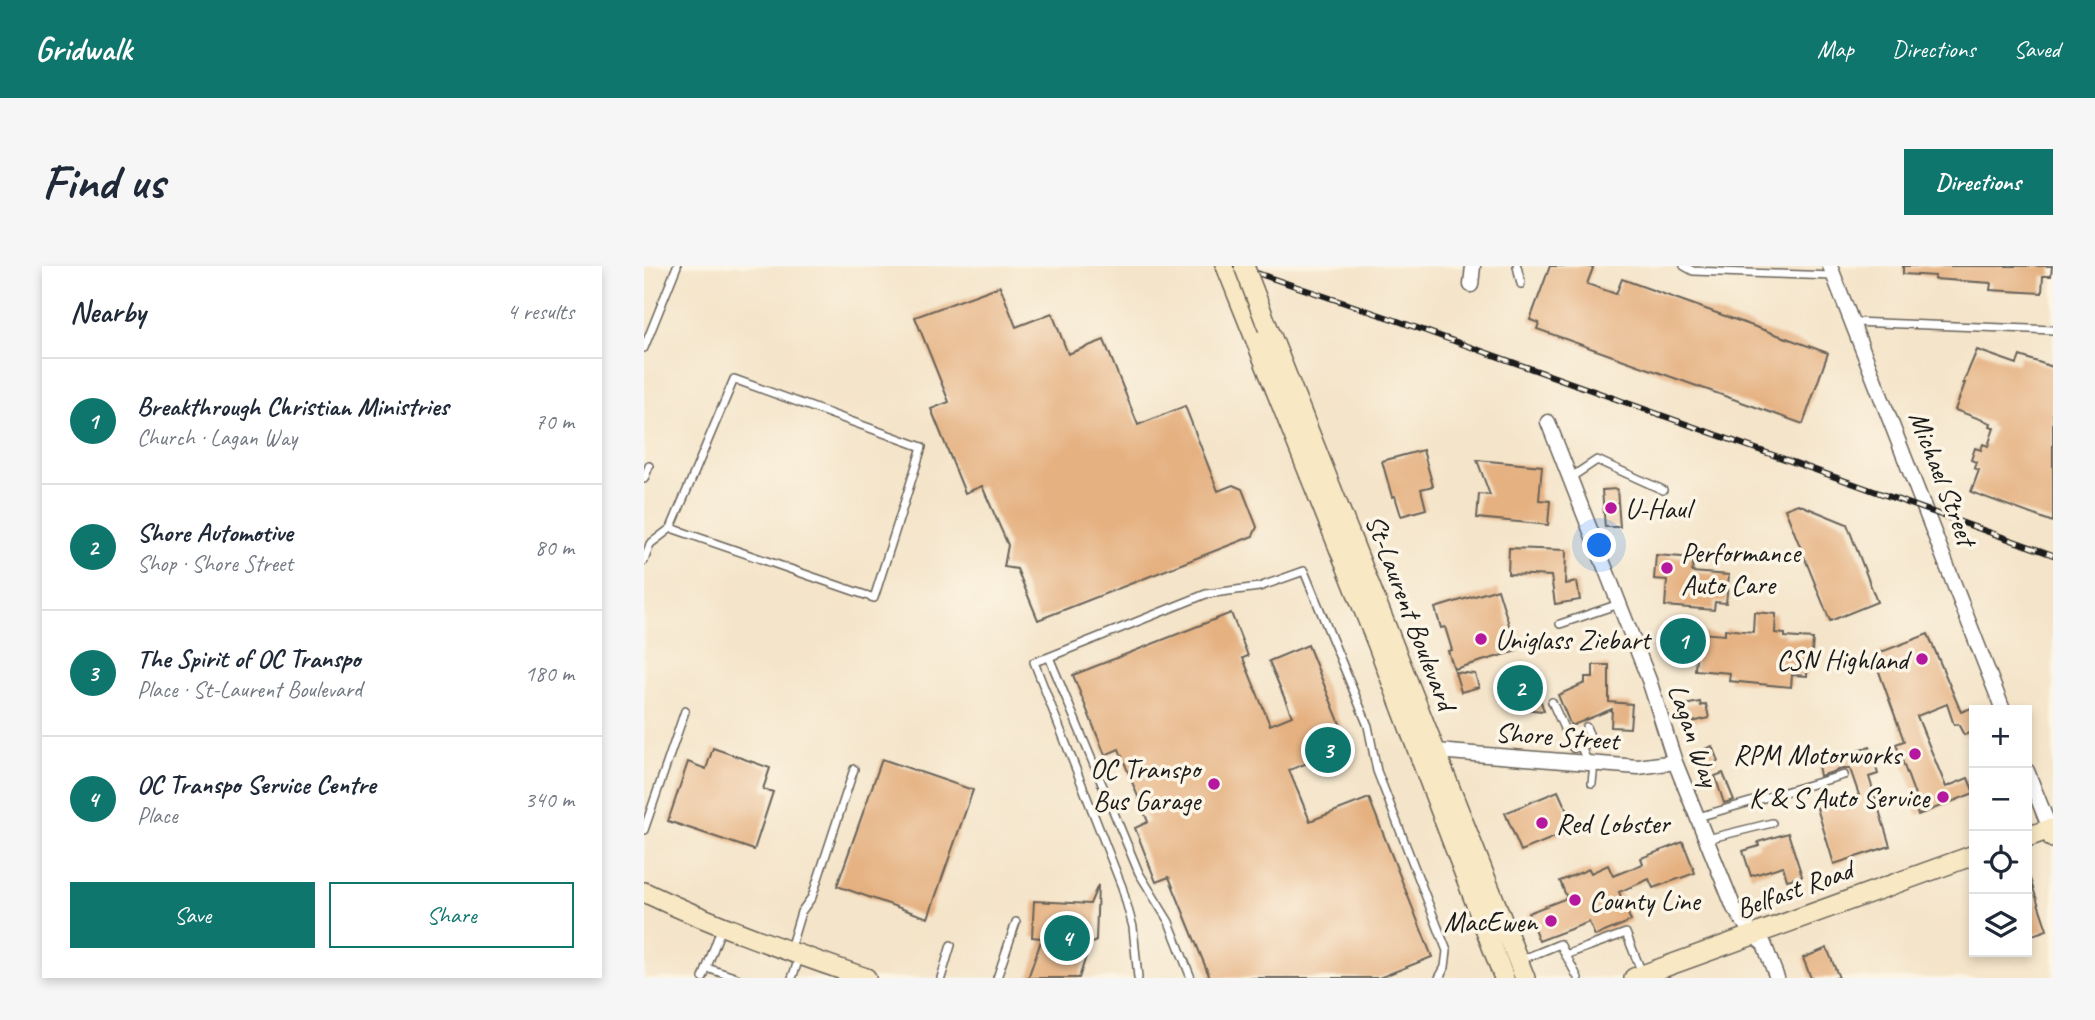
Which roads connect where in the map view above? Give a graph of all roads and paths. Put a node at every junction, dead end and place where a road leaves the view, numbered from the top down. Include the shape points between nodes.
1 (677, 266) edge
2 (1226, 266) edge
3 (1244, 266) edge
4 (1473, 266) edge
5 (1517, 266) edge
6 (1684, 266) edge
7 (1832, 271) edge
8 (1521, 284) dead end
9 (1471, 285) dead end
10 (1853, 321) junction
11 (2053, 330) edge
12 (644, 348) edge
13 (1548, 422) dead end
14 (649, 466) dead end
15 (1570, 479) junction
16 (644, 480) edge
17 (1663, 489) dead end
18 (671, 528) junction
19 (644, 561) edge
20 (1619, 604) junction
21 (1560, 624) dead end
22 (1049, 657) junction
23 (1552, 702) dead end
24 (2001, 705) edge
25 (685, 710) dead end
26 (1586, 727) dead end
27 (1580, 747) junction
28 (1436, 751) junction
29 (1675, 762) junction
30 (1592, 763) junction
31 (854, 769) dead end
32 (1844, 775) dead end
33 (1592, 783) dead end
34 (2032, 784) edge
35 (1698, 817) junction
36 (1772, 823) dead end
37 (644, 830) edge
38 (2051, 833) edge
39 (2032, 836) edge
40 (1706, 839) junction
41 (1969, 857) edge
42 (644, 879) edge
43 (644, 892) edge
44 (1016, 922) dead end
45 (723, 925) junction
46 (1752, 934) junction
47 (750, 935) junction
48 (951, 945) dead end
49 (795, 953) junction
50 (1565, 955) junction
51 (1497, 958) junction
52 (707, 968) junction
53 (1520, 973) edge
54 (1638, 976) edge
55 (703, 978) edge
56 (737, 978) edge
57 (792, 978) edge
58 (866, 978) edge
59 (942, 978) edge
60 (997, 978) edge
61 (1138, 978) edge
62 (1191, 978) edge
63 (1439, 978) edge
64 (1498, 978) edge
65 (1578, 978) edge
66 (1777, 978) edge

1 - 12 lane
2 - 51 main road, St-Laurent Boulevard
3 - 28 main road, St-Laurent Boulevard, bridge
4 - 9 street
5 - 8 lane
6 - 7 lane via 1693,271
7 - 10 street, Michael Street
10 - 11 lane
10 - 24 street, Michael Street
13 - 15 street, Lagan Way
14 - 16 lane
15 - 17 lane via 1597,460
15 - 20 street, Lagan Way
18 - 18 lane via 734,379 922,447 874,598
18 - 19 lane via 650,544
20 - 21 lane
20 - 29 street, Lagan Way
22 - 61 lane via 1034,662 1122,887 1133,927
22 - 62 lane via 1139,873 1169,922
22 - 63 lane via 1206,594 1259,587 1304,571 1368,726 1377,771 1447,951 1446,967
23 - 27 lane via 1573,748
25 - 37 lane
26 - 27 lane via 1594,743
27 - 30 lane
28 - 30 street, Shore Street
28 - 53 main road, St-Laurent Boulevard
29 - 30 street, Shore Street via 1638,767
29 - 35 street, Lagan Way
30 - 33 lane
31 - 49 lane via 812,897 801,912
32 - 35 lane
34 - 38 street
35 - 40 street, Lagan Way
36 - 40 lane
38 - 39 main road
40 - 46 street, Lagan Way via 1734,908
41 - 46 main road, Belfast Road
42 - 47 main road
43 - 45 main road
44 - 60 lane
45 - 47 main road
45 - 52 lane
46 - 54 main road, Belfast Road
46 - 66 street, Lagan Way via 1767,950
47 - 49 main road
48 - 59 lane
49 - 57 lane
49 - 58 main road
50 - 53 lane via 1560,944
50 - 54 lane via 1626,933
50 - 65 lane
51 - 53 main road, St-Laurent Boulevard
51 - 64 main road
52 - 55 lane
52 - 56 lane

